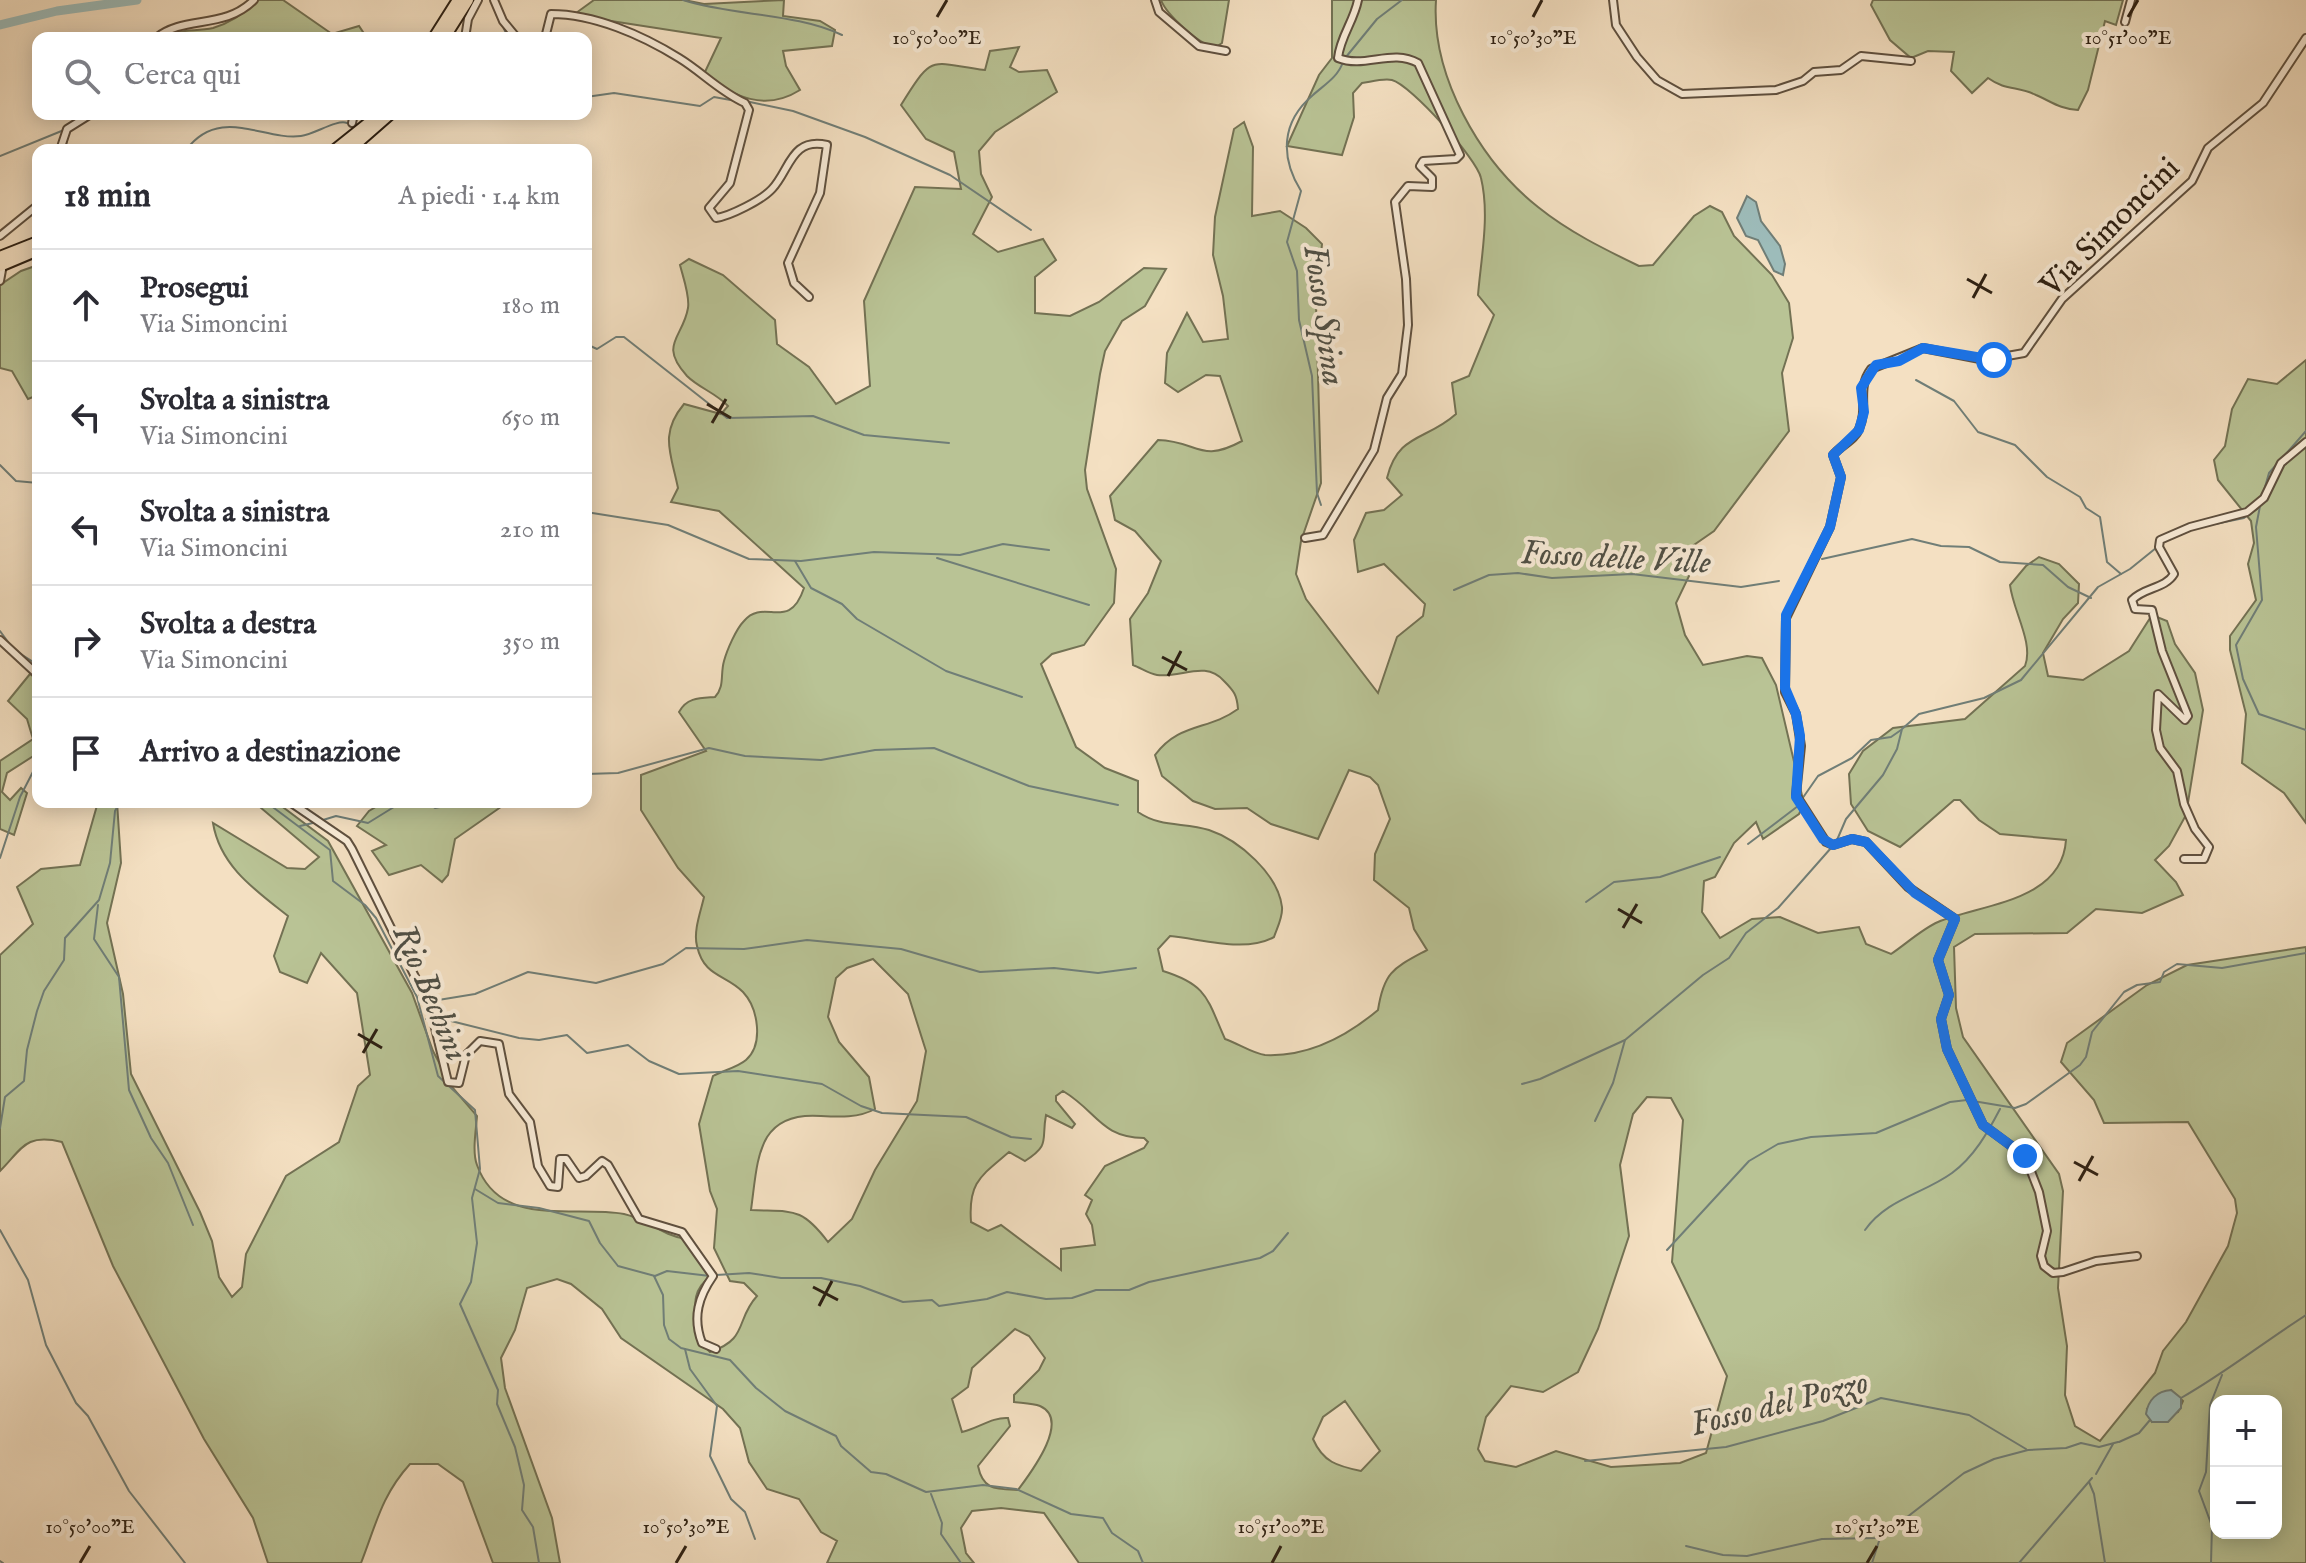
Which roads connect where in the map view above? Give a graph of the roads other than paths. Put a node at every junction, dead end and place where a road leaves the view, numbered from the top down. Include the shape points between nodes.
1 (254, 0) edge
2 (458, 0) edge
3 (468, 0) edge
4 (478, 0) edge
5 (494, 0) edge
6 (1155, 0) edge
7 (1358, 0) edge
8 (1613, 0) edge
9 (2131, 0) edge
10 (2125, 22) dead end
11 (165, 32) edge
12 (438, 32) edge
13 (448, 32) edge
14 (466, 32) edge
15 (512, 32) edge
16 (545, 32) edge
17 (2306, 38) edge
18 (1226, 51) dead end
19 (1911, 61) dead end
20 (81, 120) edge
21 (353, 120) edge
22 (372, 120) edge
23 (383, 120) edge
24 (352, 123) dead end
25 (62, 144) edge
26 (342, 144) edge
27 (356, 144) edge
28 (32, 210) edge
29 (0, 236) edge
30 (32, 244) edge
31 (32, 253) edge
32 (0, 257) edge
33 (1, 268) edge
34 (0, 281) edge
35 (809, 297) dead end
36 (2306, 442) edge
37 (1305, 538) dead end
38 (0, 640) edge
39 (32, 669) edge
40 (299, 808) edge
41 (2184, 859) dead end
42 (2137, 1256) dead end
43 (716, 1349) dead end

1 - 11 street via 229,17
2 - 12 highway
3 - 13 highway
4 - 14 street
5 - 15 street
6 - 18 street via 1159,12 1202,48
7 - 37 street via 1338,58 1349,63 1404,55 1418,63 1460,155 1421,163 1432,187 1408,186 1395,202 1408,325 1402,374 1387,398 1374,450 1323,535
8 - 19 street via 1616,25 1637,57 1657,80 1682,94 1776,90 1814,72 1841,70 1861,56
9 - 10 street
16 - 35 street via 551,14 601,23 675,55 745,103 749,110 733,176 709,208 716,218 772,190 794,153 827,145 820,193 788,263 794,283
17 - 42 street, Via Simoncini via 2263,103 2208,148 2192,181 2062,299 2024,353 1985,360 1923,348 1871,369 1861,388 1864,412 1859,430 1833,455 1841,477 1830,527 1786,618 1785,692 1796,714 1801,746 1796,797 1826,842 1866,842 1915,893 1955,919 1938,960 1949,995 1942,1028 1983,1125 2025,1156 2047,1231 2044,1266 2063,1272
20 - 25 street via 67,129
21 - 24 street
22 - 26 highway
23 - 27 highway
28 - 29 street
30 - 32 highway
31 - 33 highway
33 - 34 street
36 - 41 street via 2281,463 2266,495 2247,512 2160,540 2174,574 2132,600 2135,609 2152,610 2188,716 2180,718 2158,694 2160,748 2177,771 2184,804 2209,847 2204,859
38 - 39 street
40 - 43 street via 352,849 430,1007 448,1082 459,1083 466,1055 480,1041 499,1044 509,1094 530,1122 543,1178 550,1186 558,1187 560,1159 566,1159 579,1178 602,1161 639,1219 687,1236 713,1276 700,1293 697,1312 702,1343

